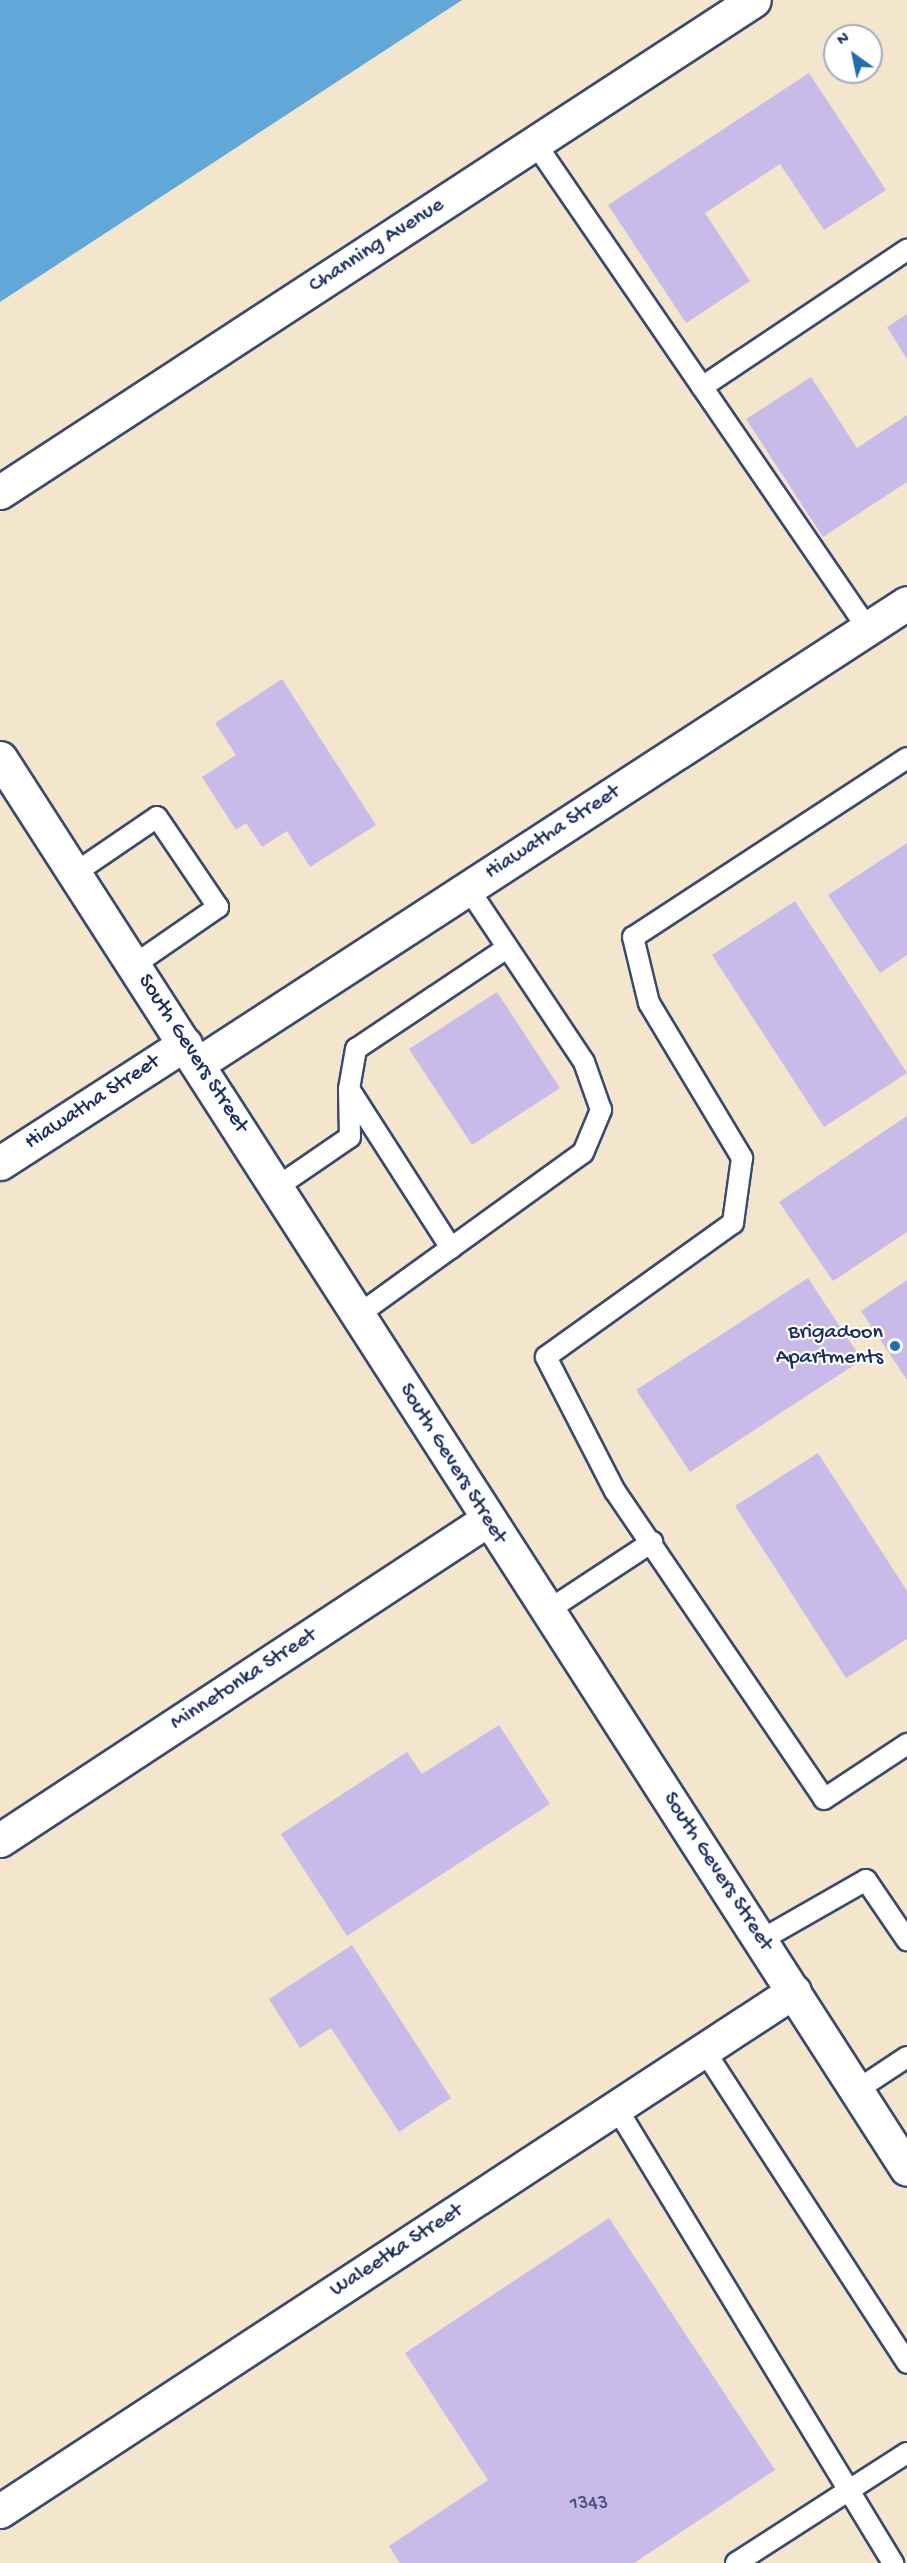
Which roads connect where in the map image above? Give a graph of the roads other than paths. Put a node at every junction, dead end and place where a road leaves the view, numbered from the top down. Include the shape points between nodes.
1 (754, 0) edge
2 (535, 143) junction
3 (907, 250) edge
4 (702, 387) junction
5 (0, 492) edge
6 (907, 603) edge
7 (868, 629) junction
8 (0, 758) edge
9 (907, 758) edge
10 (75, 873) junction
11 (468, 888) junction
12 (507, 948) junction
13 (134, 965) junction
14 (192, 1054) junction
15 (349, 1089) junction
16 (0, 1162) edge
17 (277, 1187) junction
18 (451, 1248) junction
19 (358, 1315) junction
20 (487, 1520) junction
21 (652, 1542) junction
22 (546, 1611) junction
23 (907, 1744) edge
24 (0, 1840) edge
25 (761, 1940) junction
26 (907, 1940) edge
27 (794, 1991) junction
28 (704, 2050) junction
29 (907, 2057) edge
30 (857, 2090) junction
31 (616, 2107) junction
32 (907, 2169) edge
33 (907, 2363) edge
34 (907, 2453) edge
35 (849, 2490) junction
36 (0, 2511) edge
37 (736, 2563) edge
38 (893, 2563) edge

1 - 2 street, Channing Avenue
2 - 4 lane
2 - 5 street, Channing Avenue
3 - 4 lane
4 - 7 lane
6 - 7 street, Hiawatha Street
7 - 11 street, Hiawatha Street
8 - 10 street, South Gevers Street
9 - 21 lane via 633,937 650,1003 742,1158 733,1223 546,1357 615,1491
10 - 13 street, South Gevers Street
10 - 13 lane via 157,817 218,907
11 - 12 lane
11 - 14 street, Hiawatha Street
12 - 15 lane via 356,1049
12 - 18 lane via 584,1062 601,1110 583,1153
13 - 14 street, South Gevers Street
14 - 16 street, Hiawatha Street
14 - 17 street, South Gevers Street
15 - 17 lane via 350,1137
15 - 18 lane
17 - 19 street, South Gevers Street
18 - 19 lane
19 - 20 street, South Gevers Street
20 - 22 street, South Gevers Street
20 - 24 street, Minnetonka Street
21 - 22 lane
21 - 23 lane via 824,1799
22 - 25 street, South Gevers Street
25 - 26 lane via 866,1880
25 - 27 street, South Gevers Street
27 - 28 street, Waleetka Street
27 - 30 street, South Gevers Street
28 - 31 street, Waleetka Street
28 - 33 lane
29 - 30 lane
30 - 32 street, South Gevers Street
31 - 35 lane
31 - 36 street, Waleetka Street
34 - 35 lane
35 - 37 lane
35 - 38 lane

